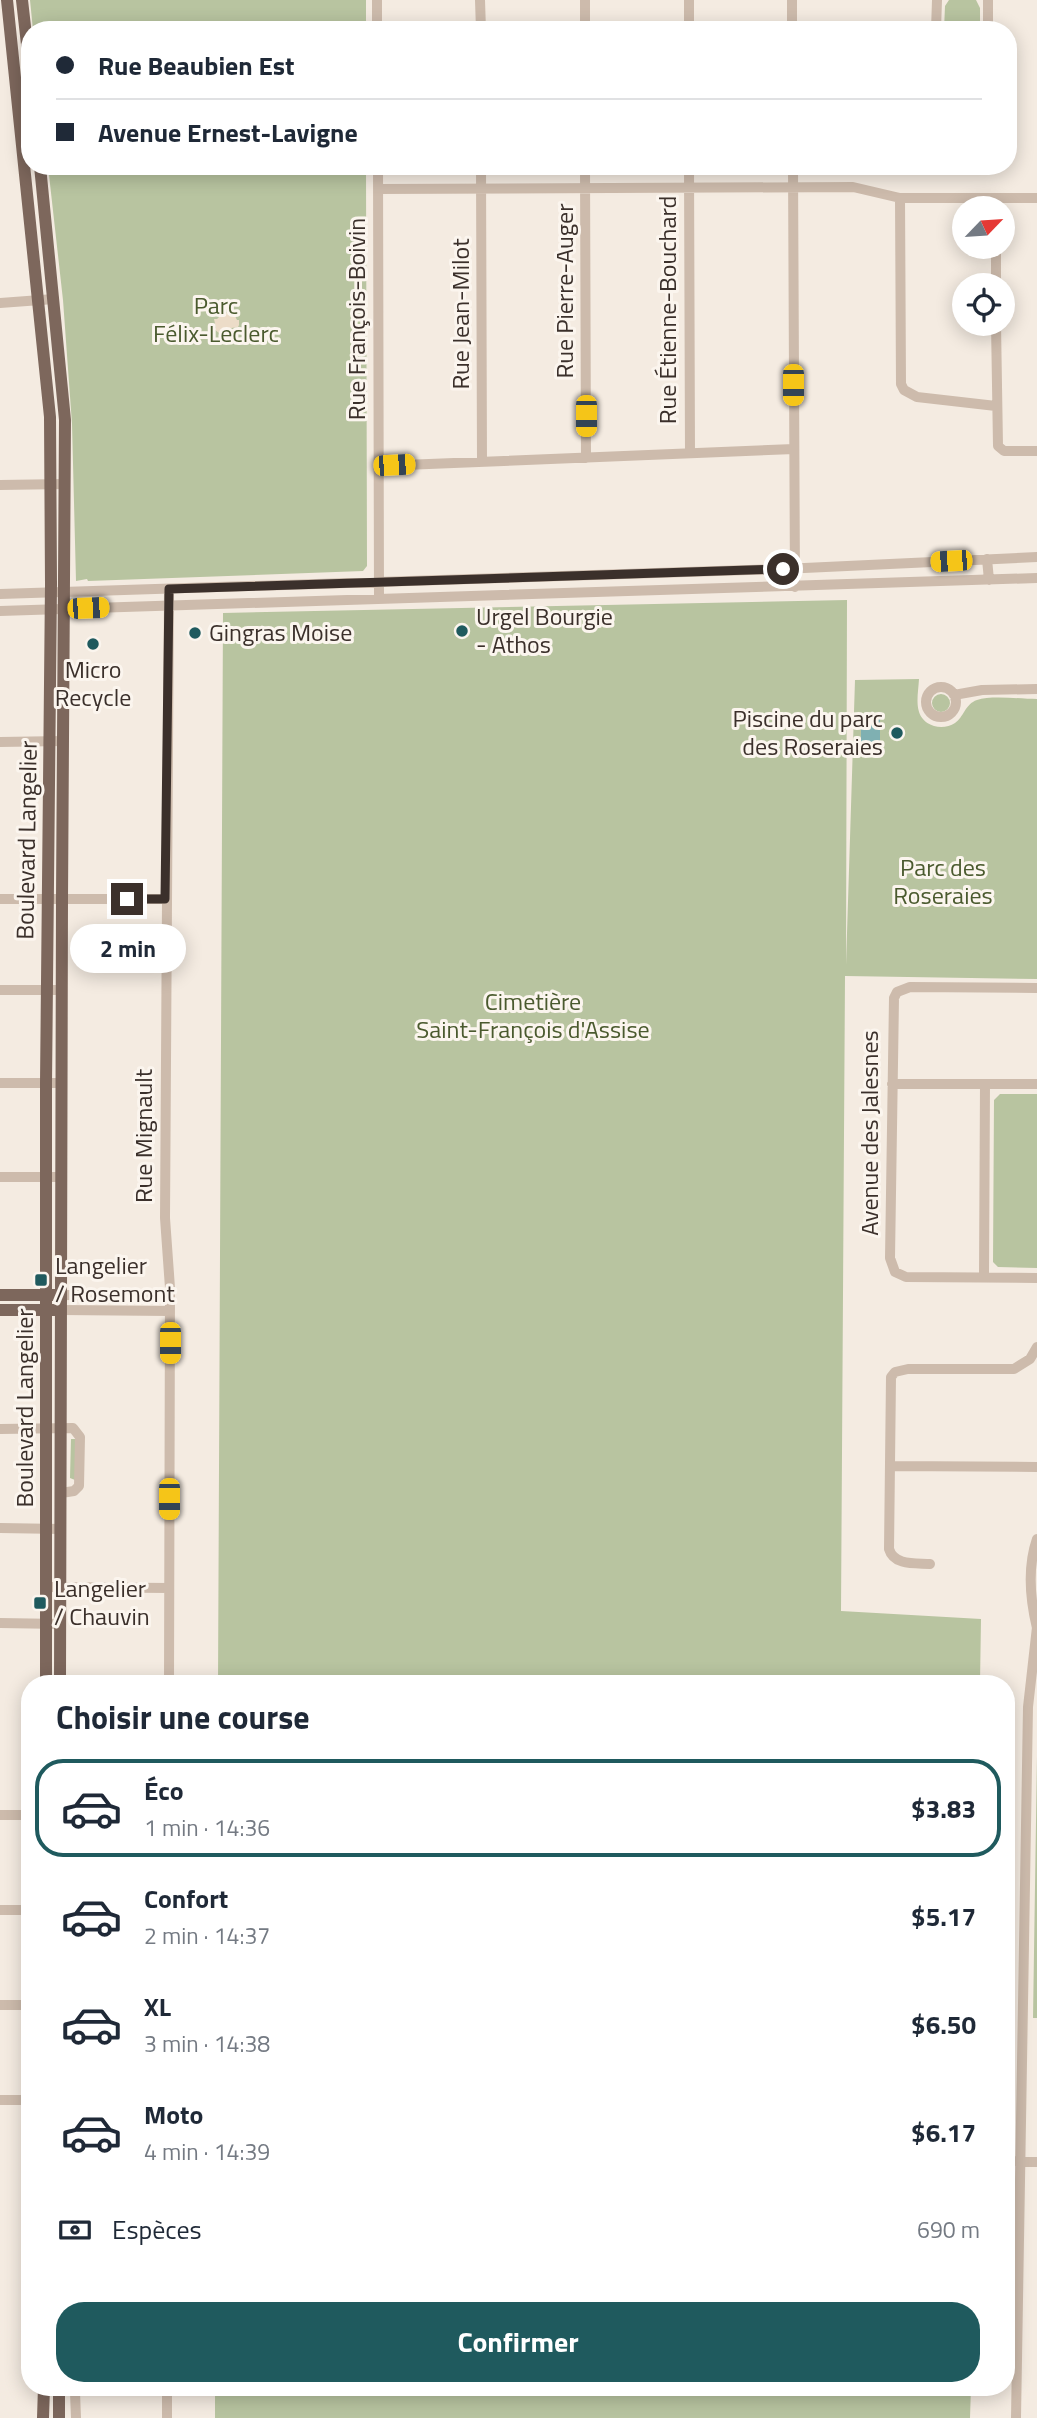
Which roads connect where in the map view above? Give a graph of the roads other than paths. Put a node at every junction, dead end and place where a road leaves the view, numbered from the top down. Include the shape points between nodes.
1 (7, 0) edge
2 (22, 0) edge
3 (377, 0) edge
4 (481, 0) edge
5 (585, 0) edge
6 (689, 0) edge
7 (792, 0) edge
8 (937, 0) edge
9 (988, 0) edge
10 (24, 21) edge
11 (377, 21) edge
12 (481, 21) edge
13 (585, 21) edge
14 (689, 21) edge
15 (792, 21) edge
16 (936, 21) edge
17 (988, 21) edge
18 (21, 132) edge
19 (26, 175) edge
20 (41, 175) edge
21 (378, 175) edge
22 (481, 175) edge
23 (585, 175) edge
24 (689, 175) edge
25 (793, 175) edge
26 (585, 187) junction
27 (689, 187) junction
28 (793, 187) junction
29 (481, 188) junction
30 (378, 189) junction
31 (900, 198) junction
32 (1037, 198) edge
33 (952, 201) edge
34 (1015, 201) edge
35 (54, 299) junction
36 (39, 301) junction
37 (0, 303) edge
38 (996, 336) edge
39 (996, 406) junction
40 (794, 449) junction
41 (1037, 451) edge
42 (690, 453) junction
43 (586, 458) junction
44 (482, 461) junction
45 (379, 466) junction
46 (50, 484) junction
47 (65, 484) junction
48 (0, 485) edge
49 (1037, 557) edge
50 (987, 559) junction
51 (794, 569) junction
52 (681, 572) junction
53 (1037, 578) edge
54 (989, 580) junction
55 (379, 582) junction
56 (795, 587) junction
57 (169, 589) junction
58 (682, 589) junction
59 (51, 592) junction
60 (65, 592) junction
61 (0, 594) edge
62 (379, 598) junction
63 (169, 605) junction
64 (51, 609) junction
65 (65, 609) junction
66 (0, 611) edge
67 (1037, 689) edge
68 (954, 695) dead end
69 (49, 741) junction
70 (63, 741) junction
71 (0, 742) edge
72 (0, 899) edge
73 (48, 899) junction
74 (62, 899) junction
75 (165, 899) junction
76 (1037, 988) edge
77 (0, 990) edge
78 (47, 990) junction
79 (62, 990) junction
80 (0, 1083) edge
81 (46, 1083) junction
82 (61, 1083) junction
83 (892, 1084) junction
84 (985, 1084) junction
85 (1037, 1084) edge
86 (0, 1177) edge
87 (46, 1177) junction
88 (61, 1177) junction
89 (984, 1277) junction
90 (1037, 1278) edge
91 (0, 1295) edge
92 (62, 1295) junction
93 (46, 1296) junction
94 (170, 1296) junction
95 (0, 1310) edge
96 (46, 1310) junction
97 (62, 1310) junction
98 (170, 1311) junction
99 (1037, 1347) edge
100 (62, 1428) junction
101 (0, 1429) edge
102 (46, 1430) junction
103 (890, 1466) junction
104 (1037, 1467) edge
105 (61, 1493) junction
106 (0, 1528) edge
107 (46, 1529) junction
108 (61, 1529) junction
109 (1037, 1539) edge
110 (930, 1564) dead end
111 (46, 1587) junction
112 (61, 1587) junction
113 (169, 1588) junction
114 (0, 1623) edge
115 (46, 1624) junction
116 (61, 1624) junction
117 (1037, 1628) edge
118 (46, 1675) edge
119 (64, 1675) edge
120 (169, 1675) edge
121 (0, 1815) edge
122 (21, 1815) edge
123 (0, 1910) edge
124 (21, 1910) edge
125 (0, 2005) edge
126 (21, 2005) edge
127 (0, 2100) edge
128 (21, 2100) edge
129 (1015, 2161) edge
130 (1021, 2161) junction
131 (1037, 2161) edge
132 (44, 2396) edge
133 (60, 2396) edge
134 (75, 2396) edge
135 (167, 2396) edge
136 (43, 2418) edge
137 (59, 2418) edge
138 (76, 2418) edge
139 (167, 2418) edge
140 (1016, 2418) edge

1 - 18 main road, Boulevard Langelier
2 - 10 main road
3 - 11 street
4 - 12 street
5 - 13 street
6 - 14 street
7 - 15 street
8 - 16 street
9 - 17 street
19 - 36 main road, Boulevard Langelier
20 - 35 main road, Boulevard Langelier
21 - 30 street, Rue François-Boivin
22 - 29 street, Rue Jean-Milot
23 - 26 street, Rue Pierre-Auger
24 - 27 street, Rue Étienne-Bouchard
25 - 28 street
26 - 27 street
26 - 29 street
26 - 43 street, Rue Pierre-Auger
27 - 28 street
27 - 42 street, Rue Étienne-Bouchard
28 - 31 street via 853,187
28 - 40 street
29 - 30 street
29 - 44 street, Rue Jean-Milot
30 - 45 street, Rue François-Boivin
31 - 33 street
31 - 39 street via 901,384 917,397
32 - 34 street
35 - 36 street
35 - 47 main road, Boulevard Langelier via 65,420
36 - 37 street
36 - 46 main road, Boulevard Langelier via 50,403
38 - 39 street
39 - 41 street via 1000,450
40 - 42 street
40 - 51 street
42 - 43 street
43 - 44 street
44 - 45 street
45 - 55 street, Rue François-Boivin
46 - 47 street
46 - 48 street
46 - 59 main road, Boulevard Langelier
47 - 60 main road, Boulevard Langelier
49 - 50 street
50 - 51 street
50 - 54 street
51 - 52 street
51 - 56 street
52 - 55 street
52 - 58 street
53 - 54 street
54 - 56 street
55 - 57 street
55 - 62 street, Rue François-Boivin
56 - 58 street
57 - 60 street
57 - 63 street, Rue Mignault
58 - 62 street
59 - 60 street
59 - 61 street
59 - 64 main road, Boulevard Langelier
60 - 65 main road, Boulevard Langelier
62 - 63 street
63 - 65 street
63 - 75 street, Rue Mignault
64 - 65 street
64 - 66 street
64 - 69 main road, Boulevard Langelier
65 - 70 main road, Boulevard Langelier
67 - 68 street
69 - 70 street
69 - 71 street
69 - 73 main road, Boulevard Langelier
70 - 74 main road, Boulevard Langelier
72 - 73 street
73 - 74 street
73 - 78 main road, Boulevard Langelier
74 - 75 street
74 - 79 main road, Boulevard Langelier
75 - 94 street, Rue Mignault via 165,1218
76 - 83 street, Avenue des Jalesnes via 910,987 897,992 892,1006
77 - 78 street
78 - 79 street
78 - 81 main road, Boulevard Langelier
79 - 82 main road, Boulevard Langelier
80 - 81 street
81 - 82 street
81 - 87 main road, Boulevard Langelier
82 - 88 main road, Boulevard Langelier
83 - 84 street
83 - 89 street, Avenue des Jalesnes via 890,1258 895,1272 906,1277
84 - 85 street
84 - 89 street
86 - 87 street
87 - 88 street
87 - 93 main road, Boulevard Langelier
88 - 92 main road, Boulevard Langelier
89 - 90 street, Avenue des Jalesnes
91 - 93 main road
92 - 93 main road
92 - 94 street
92 - 97 main road, Boulevard Langelier
93 - 96 main road, Boulevard Langelier
94 - 98 street, Rue Mignault
95 - 96 main road
96 - 97 main road
96 - 102 main road, Boulevard Langelier
97 - 98 street
97 - 100 main road, Boulevard Langelier
98 - 113 street, Rue Mignault
99 - 103 street via 1030,1359 1014,1369 895,1372 890,1384
100 - 102 street
100 - 105 main road, Boulevard Langelier
100 - 105 street, Boulevard Langelier via 79,1432 80,1471 78,1489
101 - 102 street
102 - 107 main road, Boulevard Langelier
103 - 104 street
103 - 110 street via 891,1555 899,1561
105 - 108 main road, Boulevard Langelier
106 - 107 street
107 - 108 street
107 - 111 main road, Boulevard Langelier
108 - 112 main road, Boulevard Langelier
109 - 117 street via 1030,1586
111 - 112 street
111 - 115 main road, Boulevard Langelier
112 - 113 street
112 - 116 main road, Boulevard Langelier
113 - 120 street, Rue Mignault
114 - 115 street
115 - 116 street
115 - 118 main road, Boulevard Langelier
116 - 119 main road, Boulevard Langelier
117 - 130 street via 1028,1707
121 - 122 street
123 - 124 street
125 - 126 street
127 - 128 street
129 - 130 street
130 - 131 street
130 - 140 street
132 - 136 main road
133 - 137 main road
134 - 138 street
135 - 139 street

